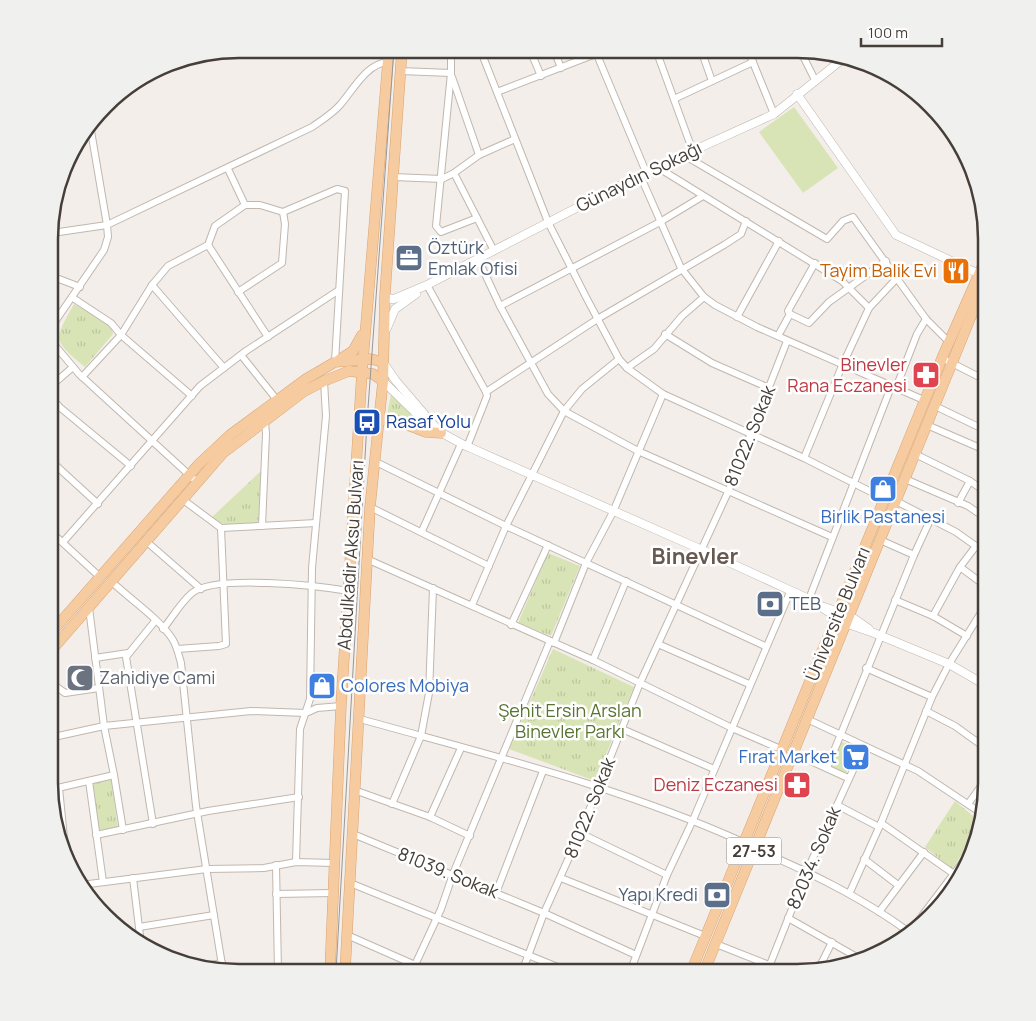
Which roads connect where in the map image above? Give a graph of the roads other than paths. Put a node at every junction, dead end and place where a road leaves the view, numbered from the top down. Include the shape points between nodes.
1 (388, 58) edge
2 (401, 58) edge
3 (451, 58) edge
4 (484, 58) edge
5 (533, 58) edge
6 (557, 58) edge
7 (583, 58) edge
8 (598, 58) edge
9 (659, 58) edge
10 (704, 58) edge
11 (751, 58) edge
12 (804, 58) edge
13 (388, 62) junction
14 (753, 62) junction
15 (836, 62) edge
16 (561, 68) junction
17 (400, 71) junction
18 (450, 73) junction
19 (541, 76) junction
20 (815, 80) junction
21 (712, 81) junction
22 (497, 92) junction
23 (797, 94) junction
24 (674, 99) junction
25 (774, 114) junction
26 (91, 133) edge
27 (515, 138) junction
28 (692, 150) junction
29 (682, 154) junction
30 (479, 155) junction
31 (657, 167) junction
32 (228, 169) junction
33 (454, 173) junction
34 (643, 173) junction
35 (393, 177) junction
36 (442, 179) junction
37 (703, 196) junction
38 (245, 205) junction
39 (282, 212) junction
40 (477, 218) junction
41 (746, 221) junction
42 (548, 222) junction
43 (660, 222) junction
44 (107, 225) junction
45 (58, 232) edge
46 (779, 242) junction
47 (208, 245) junction
48 (494, 251) junction
49 (478, 259) junction
50 (886, 260) junction
51 (815, 263) junction
52 (682, 268) junction
53 (572, 269) junction
54 (978, 273) edge
55 (898, 278) junction
56 (58, 279) edge
57 (152, 285) junction
58 (427, 285) junction
59 (978, 285) edge
60 (849, 286) junction
61 (80, 287) junction
62 (338, 290) junction
63 (238, 292) junction
64 (385, 294) junction
65 (978, 295) edge
66 (704, 297) junction
67 (73, 298) junction
68 (976, 303) joint
69 (500, 306) junction
70 (869, 308) junction
71 (790, 314) junction
72 (737, 317) junction
73 (58, 318) edge
74 (598, 318) junction
75 (926, 319) junction
76 (365, 324) junction
77 (665, 334) junction
78 (121, 335) junction
79 (778, 336) junction
80 (268, 337) junction
81 (384, 338) junction
82 (787, 341) junction
83 (949, 342) junction
84 (58, 349) edge
85 (241, 355) junction
86 (942, 358) junction
87 (363, 359) junction
88 (620, 359) junction
89 (335, 362) junction
90 (383, 362) junction
91 (530, 362) junction
92 (952, 362) junction
93 (842, 366) junction
94 (73, 367) junction
95 (224, 368) junction
96 (627, 368) junction
97 (362, 372) junction
98 (978, 376) edge
99 (82, 377) junction
100 (58, 380) edge
101 (324, 381) junction
102 (383, 381) junction
103 (769, 388) junction
104 (893, 388) junction
105 (486, 392) junction
106 (663, 394) junction
107 (192, 396) junction
108 (277, 400) junction
109 (930, 403) junction
110 (58, 405) edge
111 (564, 411) junction
112 (379, 420) junction
113 (265, 421) junction
114 (927, 425) junction
115 (978, 427) edge
116 (441, 433) junction
117 (750, 434) junction
118 (154, 440) junction
119 (464, 445) junction
120 (978, 447) edge
121 (638, 450) junction
122 (915, 454) junction
123 (804, 458) junction
124 (374, 461) junction
125 (131, 466) junction
126 (58, 467) edge
127 (531, 476) junction
128 (194, 478) junction
129 (905, 479) junction
130 (970, 481) junction
131 (853, 482) junction
132 (978, 486) edge
133 (440, 492) junction
134 (728, 492) junction
135 (182, 499) junction
136 (885, 499) junction
137 (896, 501) junction
138 (958, 503) junction
139 (98, 504) junction
140 (370, 506) junction
141 (613, 512) junction
142 (978, 514) edge
143 (931, 518) junction
144 (316, 523) junction
145 (262, 526) junction
146 (506, 526) junction
147 (221, 528) junction
148 (422, 531) junction
149 (832, 537) junction
150 (58, 538) edge
151 (880, 540) junction
152 (63, 542) junction
153 (147, 542) junction
154 (548, 546) junction
155 (976, 546) joint
156 (700, 549) junction
157 (914, 555) junction
158 (369, 560) junction
159 (586, 563) junction
160 (489, 566) junction
161 (960, 567) junction
162 (100, 577) junction
163 (978, 580) edge
164 (626, 581) junction
165 (112, 582) junction
166 (223, 585) junction
167 (311, 585) junction
168 (433, 588) junction
169 (201, 589) junction
170 (349, 591) junction
171 (790, 592) junction
172 (809, 599) junction
173 (895, 600) junction
174 (675, 604) junction
175 (472, 605) junction
176 (89, 608) junction
177 (933, 616) junction
178 (843, 617) junction
179 (155, 621) junction
180 (978, 622) edge
181 (58, 625) edge
182 (511, 625) junction
183 (163, 629) junction
184 (878, 634) junction
185 (967, 636) junction
186 (552, 642) junction
187 (58, 643) edge
188 (658, 644) junction
189 (765, 646) junction
190 (177, 649) junction
191 (128, 653) junction
192 (96, 658) junction
193 (593, 660) junction
194 (949, 664) junction
195 (866, 668) junction
196 (978, 681) edge
197 (640, 683) junction
198 (749, 684) junction
199 (58, 688) edge
200 (99, 688) junction
201 (932, 697) junction
202 (341, 706) junction
203 (926, 711) junction
204 (306, 713) junction
205 (187, 717) junction
206 (360, 719) junction
207 (807, 719) junction
208 (136, 722) junction
209 (104, 726) junction
210 (732, 728) junction
211 (622, 729) junction
212 (58, 734) edge
213 (421, 736) junction
214 (842, 736) junction
215 (978, 743) edge
216 (864, 746) junction
217 (461, 748) junction
218 (783, 750) junction
219 (793, 753) junction
220 (500, 758) junction
221 (904, 764) junction
222 (827, 768) junction
223 (714, 769) junction
224 (543, 771) junction
225 (114, 775) junction
226 (848, 778) junction
227 (89, 781) junction
228 (598, 787) junction
229 (59, 788) joint
230 (354, 790) junction
231 (978, 790) edge
232 (299, 797) junction
233 (392, 804) junction
234 (968, 804) junction
235 (837, 806) junction
236 (976, 810) edge
237 (60, 812) edge
238 (197, 815) junction
239 (430, 817) junction
240 (693, 820) junction
241 (153, 824) junction
242 (880, 825) junction
243 (123, 830) junction
244 (580, 833) junction
245 (352, 834) junction
246 (96, 835) junction
247 (470, 836) junction
248 (745, 843) junction
249 (755, 849) junction
250 (924, 852) junction
251 (864, 859) junction
252 (296, 862) junction
253 (334, 863) junction
254 (276, 865) junction
255 (207, 869) junction
256 (807, 871) junction
257 (955, 872) edge
258 (453, 874) junction
259 (667, 875) junction
260 (133, 878) junction
261 (561, 878) junction
262 (103, 882) junction
263 (350, 883) junction
264 (89, 885) edge
265 (898, 885) junction
266 (850, 892) junction
267 (333, 893) junction
268 (496, 893) junction
269 (276, 894) junction
270 (879, 912) junction
271 (544, 913) junction
272 (652, 914) junction
273 (214, 915) junction
274 (436, 918) junction
275 (788, 918) junction
276 (139, 927) junction
277 (902, 930) edge
278 (140, 934) edge
279 (347, 935) junction
280 (705, 936) junction
281 (832, 942) junction
282 (716, 944) junction
283 (529, 954) junction
284 (853, 955) edge
285 (636, 956) junction
286 (822, 962) edge
287 (222, 963) edge
288 (278, 964) edge
289 (330, 964) edge
290 (345, 964) edge
291 (413, 964) edge
292 (415, 964) edge
293 (525, 964) edge
294 (552, 964) edge
295 (633, 964) edge
296 (694, 964) edge
297 (707, 964) edge
298 (759, 964) edge
299 (770, 964) edge

1 - 13 main road, Abdulkadir Aksu Bulvarı
2 - 17 main road
3 - 18 street
4 - 22 street
5 - 19 street
6 - 16 street
7 - 16 street
8 - 34 street
9 - 24 street
10 - 21 street
11 - 14 street
12 - 20 street
13 - 32 street via 370,70 322,121
13 - 76 main road, Abdulkadir Aksu Bulvarı
14 - 21 street
14 - 25 street
15 - 20 street, Günaydın Sokağı
16 - 19 street
17 - 18 street
17 - 35 main road
18 - 30 street
18 - 36 street
19 - 22 street
20 - 23 street, Günaydın Sokağı
21 - 24 street
22 - 27 street
23 - 25 street, Günaydın Sokağı
23 - 54 street via 896,235
24 - 28 street
25 - 28 street, Günaydın Sokağı
26 - 44 street
27 - 30 street
27 - 42 street
28 - 29 street, Günaydın Sokağı
29 - 31 street, Günaydın Sokağı
29 - 50 street via 827,239 843,221 853,217
30 - 33 street
31 - 34 street, Günaydın Sokağı
31 - 37 street
32 - 38 street
32 - 44 street
33 - 36 street
33 - 40 street
34 - 42 street, Günaydın Sokağı
34 - 43 street
35 - 36 street
35 - 64 main road
36 - 40 street via 438,231
37 - 41 street
37 - 43 street
38 - 39 street via 260,205
38 - 47 street via 215,226
39 - 62 street via 337,189 345,192
39 - 63 street via 285,224 282,263
40 - 48 street
41 - 46 street
41 - 52 street via 742,234
42 - 48 street, Günaydın Sokağı
42 - 53 street
43 - 52 street
43 - 53 street
44 - 45 street
44 - 61 street via 104,250
46 - 51 street
46 - 72 street
47 - 57 street via 168,266
47 - 63 street
48 - 49 street, Günaydın Sokağı
49 - 58 street, Günaydın Sokağı
49 - 69 street
50 - 55 street
50 - 60 street
51 - 60 street
51 - 71 street via 788,311
52 - 66 street
52 - 74 street
53 - 69 street
53 - 74 street
55 - 70 street
55 - 75 street
56 - 61 street
57 - 78 street
57 - 95 street
58 - 64 street via 394,299
58 - 81 street via 395,309 388,320
58 - 105 street
59 - 83 main road, Üniversite Bulvarı
60 - 70 street
60 - 71 street via 809,323
61 - 67 street
62 - 80 street
62 - 89 street
63 - 80 street
64 - 81 main road
65 - 68 main road, Üniversite Bulvarı
66 - 72 street
66 - 77 street
67 - 73 street
67 - 78 street via 111,323
68 - 92 main road, Üniversite Bulvarı
69 - 91 street
70 - 93 street
71 - 79 street
72 - 79 street
74 - 88 street
74 - 91 street
75 - 83 street
75 - 104 street
76 - 87 main road, Abdulkadir Aksu Bulvarı
76 - 89 main road via 358,345
77 - 96 street via 654,349
77 - 103 street via 712,363
78 - 99 street
78 - 107 street
79 - 82 street
80 - 85 street
81 - 90 main road
82 - 93 street
82 - 103 street, 81022. Sokak
83 - 86 main road, Üniversite Bulvarı
84 - 94 street
85 - 95 street
85 - 108 street
86 - 92 street
86 - 109 main road, Üniversite Bulvarı
87 - 89 main road
87 - 90 main road
87 - 97 main road, Abdulkadir Aksu Bulvarı
88 - 96 street
88 - 111 street via 582,389
89 - 108 main road
90 - 102 main road
90 - 116 street
91 - 105 street
91 - 111 street via 548,394
92 - 98 street
92 - 109 main road, Üniversite Bulvarı
93 - 104 street
93 - 123 street
94 - 99 street
94 - 100 street
95 - 107 street
96 - 106 street
97 - 101 main road via 349,372
97 - 102 main road
97 - 170 main road, Abdulkadir Aksu Bulvarı
99 - 118 street
101 - 113 main road
101 - 144 street via 326,416
102 - 112 main road
102 - 116 street via 429,426
103 - 117 street, 81022. Sokak
104 - 109 street
104 - 131 street
105 - 119 street via 488,396
106 - 117 street
106 - 121 street
107 - 118 street
108 - 128 main road via 230,435
109 - 114 main road, Üniversite Bulvarı
109 - 115 street
109 - 136 main road, Üniversite Bulvarı
110 - 125 street
111 - 121 street
111 - 127 street
112 - 116 main road via 395,420 426,432
112 - 124 main road
113 - 128 main road
113 - 145 street
114 - 120 street
114 - 122 main road, Üniversite Bulvarı
116 - 119 street
117 - 123 street
117 - 134 street, 81022. Sokak
118 - 125 street
118 - 128 street
119 - 127 street
119 - 133 street
121 - 134 street
121 - 141 street
122 - 129 main road, Üniversite Bulvarı
122 - 130 street
123 - 131 street
124 - 133 street
124 - 140 main road
125 - 139 street
126 - 139 street
127 - 141 street
127 - 146 street
128 - 135 main road
128 - 162 main road
129 - 137 main road, Üniversite Bulvarı
129 - 138 street
130 - 132 street
130 - 138 street
131 - 136 street
131 - 149 street
133 - 146 street
133 - 148 street
134 - 149 street
134 - 156 street, 81022. Sokak
135 - 147 street
135 - 153 main road
136 - 178 main road, Üniversite Bulvarı
137 - 143 street
137 - 151 main road, Üniversite Bulvarı
138 - 142 street
139 - 152 street
140 - 148 street
140 - 158 main road
141 - 156 street
141 - 159 street
143 - 155 street
143 - 157 street
144 - 145 street
144 - 167 street
145 - 147 street
146 - 154 street
146 - 160 street
147 - 166 street
148 - 160 street
149 - 172 street
150 - 152 street
151 - 157 street
151 - 178 main road, Üniversite Bulvarı
152 - 162 street
153 - 165 main road
153 - 169 street
154 - 159 street
154 - 182 street
155 - 161 street
156 - 171 street
156 - 174 street, 81022. Sokak
157 - 173 street
158 - 168 street
158 - 206 main road
159 - 164 street
159 - 186 street
160 - 175 street
161 - 163 street
161 - 177 street
162 - 181 main road
164 - 174 street
164 - 193 street
165 - 176 main road
165 - 179 street
166 - 167 street
166 - 169 street
166 - 190 street via 226,644
167 - 170 street
167 - 204 street via 310,699
168 - 175 street
168 - 213 street via 429,693
169 - 183 street via 193,592
170 - 202 main road, Abdulkadir Aksu Bulvarı
171 - 172 street
171 - 189 street
172 - 178 street
173 - 177 street
173 - 184 street
174 - 188 street, 81022. Sokak
174 - 189 street
175 - 182 street
176 - 187 main road
176 - 192 street
177 - 185 street
178 - 184 street
178 - 207 main road, Üniversite Bulvarı
178 - 218 main road, Üniversite Bulvarı
179 - 183 street
179 - 191 street
180 - 185 street
182 - 186 street
183 - 190 street
184 - 194 street
184 - 195 street
185 - 194 street
186 - 193 street
186 - 220 street
188 - 197 street, 81022. Sokak
188 - 198 street
189 - 198 street
190 - 205 street
191 - 192 street
191 - 208 street
192 - 200 street
193 - 197 street
194 - 196 street
194 - 201 street
195 - 201 street
195 - 214 street
197 - 210 street
197 - 211 street, 81022. Sokak
198 - 210 street
199 - 200 street via 65,693
200 - 209 street
201 - 203 street
202 - 204 street via 317,708
202 - 253 main road, Abdulkadir Aksu Bulvarı
203 - 215 street
203 - 221 street
204 - 205 street via 251,711
204 - 232 street via 300,729
205 - 208 street
205 - 238 street
206 - 213 street
206 - 230 main road
207 - 214 street
207 - 219 main road, Üniversite Bulvarı / 27-53
208 - 209 street
208 - 241 street
209 - 212 street
209 - 225 street
210 - 218 street
210 - 223 street
211 - 223 street
211 - 228 street, 81022. Sokak
213 - 217 street
213 - 233 street
214 - 216 street
214 - 222 street
216 - 221 street
216 - 226 street, 82034. Sokak
217 - 220 street
217 - 239 street
218 - 248 main road, Üniversite Bulvarı
219 - 222 street
219 - 249 main road, Üniversite Bulvarı / 27-53
220 - 224 street
220 - 247 street
221 - 234 street
221 - 242 street
222 - 226 street
223 - 240 street
224 - 228 street
224 - 268 street
225 - 227 street
225 - 243 street
226 - 235 street, 82034. Sokak
227 - 229 street
227 - 246 street
228 - 240 street
228 - 244 street, 81022. Sokak
229 - 237 street
230 - 233 street
230 - 245 main road
231 - 234 street
232 - 238 street
232 - 252 street
233 - 239 street
234 - 236 street
235 - 242 street
235 - 256 street, 82034. Sokak
238 - 241 street
238 - 255 street
239 - 247 street
240 - 248 street
240 - 259 street
241 - 243 street
242 - 250 street
242 - 251 street
243 - 246 street
244 - 259 street
244 - 261 street, 81022. Sokak
245 - 258 street, 81039. Sokak
245 - 263 main road
246 - 262 street
247 - 258 street
248 - 280 main road, Üniversite Bulvarı
249 - 256 street
249 - 282 main road, Üniversite Bulvarı / 27-53
250 - 257 street
250 - 265 street
251 - 265 street
251 - 266 street
252 - 253 street
252 - 254 street
253 - 267 main road, Abdulkadir Aksu Bulvarı
254 - 255 street
254 - 269 street
255 - 260 street
255 - 273 street
256 - 266 street
256 - 275 street, 82034. Sokak
258 - 268 street, 81039. Sokak
258 - 274 street
259 - 272 street
260 - 262 street
260 - 276 street
261 - 271 street, 81022. Sokak
261 - 272 street
262 - 264 street
263 - 274 street
263 - 279 main road
265 - 270 street
266 - 270 street
267 - 269 street
267 - 289 main road, Abdulkadir Aksu Bulvarı
268 - 271 street, 81039. Sokak
269 - 288 street
270 - 277 street
271 - 283 street, 81022. Sokak
271 - 285 street, 81039. Sokak
272 - 280 street
272 - 285 street
273 - 276 street
273 - 287 street
274 - 283 street
274 - 292 street
275 - 281 street
275 - 299 street, 82034. Sokak
276 - 278 street
279 - 290 main road
279 - 291 street
280 - 296 main road, Üniversite Bulvarı
281 - 284 street
281 - 286 street
282 - 297 main road, Üniversite Bulvarı / 27-53
282 - 298 street
283 - 293 street, 81022. Sokak
283 - 294 street
285 - 295 street

